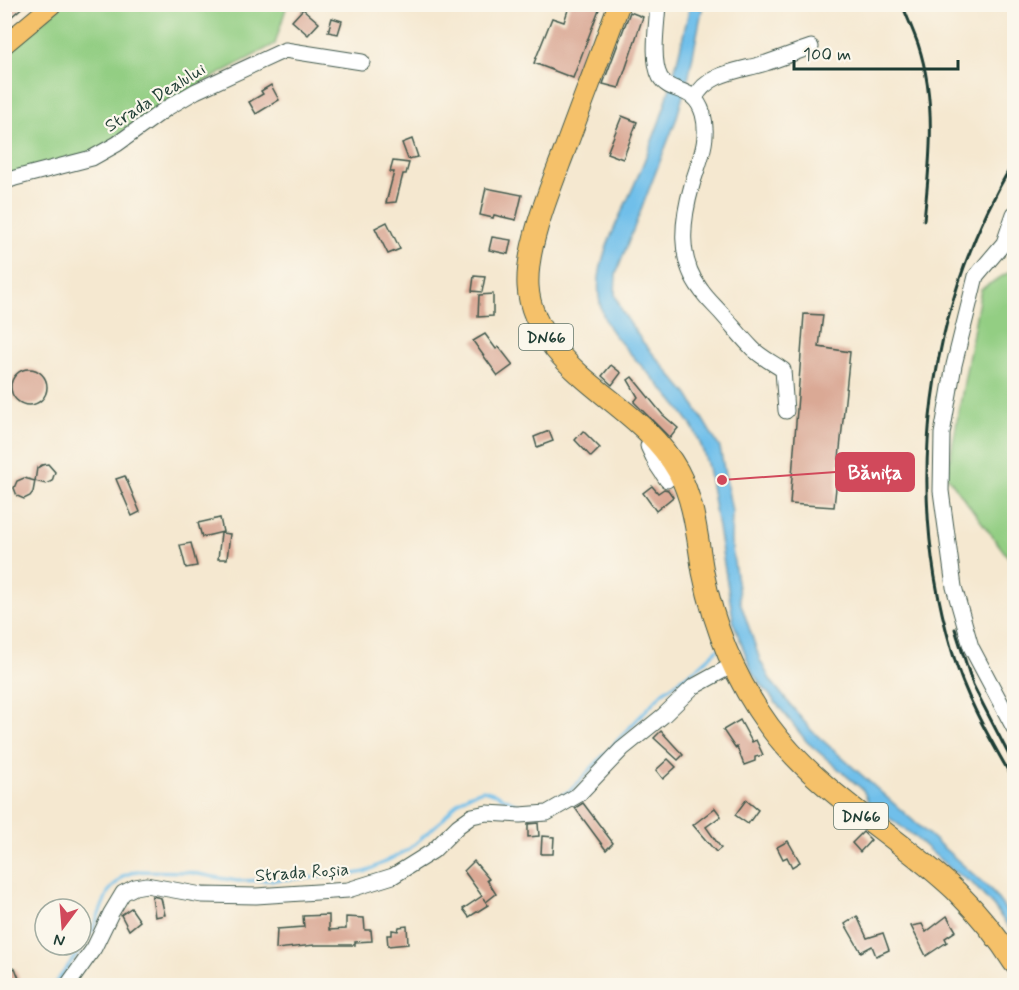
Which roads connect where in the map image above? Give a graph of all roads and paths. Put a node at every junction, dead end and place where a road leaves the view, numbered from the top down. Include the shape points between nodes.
1 (53, 4) edge
2 (619, 4) edge
3 (658, 4) edge
4 (4, 45) edge
5 (811, 47) dead end
6 (362, 62) dead end
7 (694, 96) junction
8 (4, 182) edge
9 (1014, 214) edge
10 (786, 411) dead end
11 (652, 436) junction
12 (667, 480) dead end
13 (730, 659) junction
14 (1014, 728) edge
15 (1014, 963) edge
16 (67, 986) edge

1 - 4 main road
2 - 11 highway, DN66 via 551,186 527,284 535,315 556,350
3 - 7 street via 656,66 660,77
5 - 7 street via 728,73 700,87
6 - 8 street, Strada Dealului via 285,50 196,91 92,158
7 - 10 street via 703,113 706,135 685,214 684,252 700,289 754,350 783,370
9 - 14 street via 1004,243 976,276 942,434 941,491 954,587 971,647
11 - 12 street via 648,446
11 - 13 highway, DN66 via 671,461 687,494 708,597
13 - 15 highway, DN66 via 762,716 794,756 830,791 955,891
13 - 16 street, Strada Roșia via 622,749 571,799 547,813 472,816 426,856 393,876 348,890 256,896 202,895 146,885 135,887 123,893 94,948

